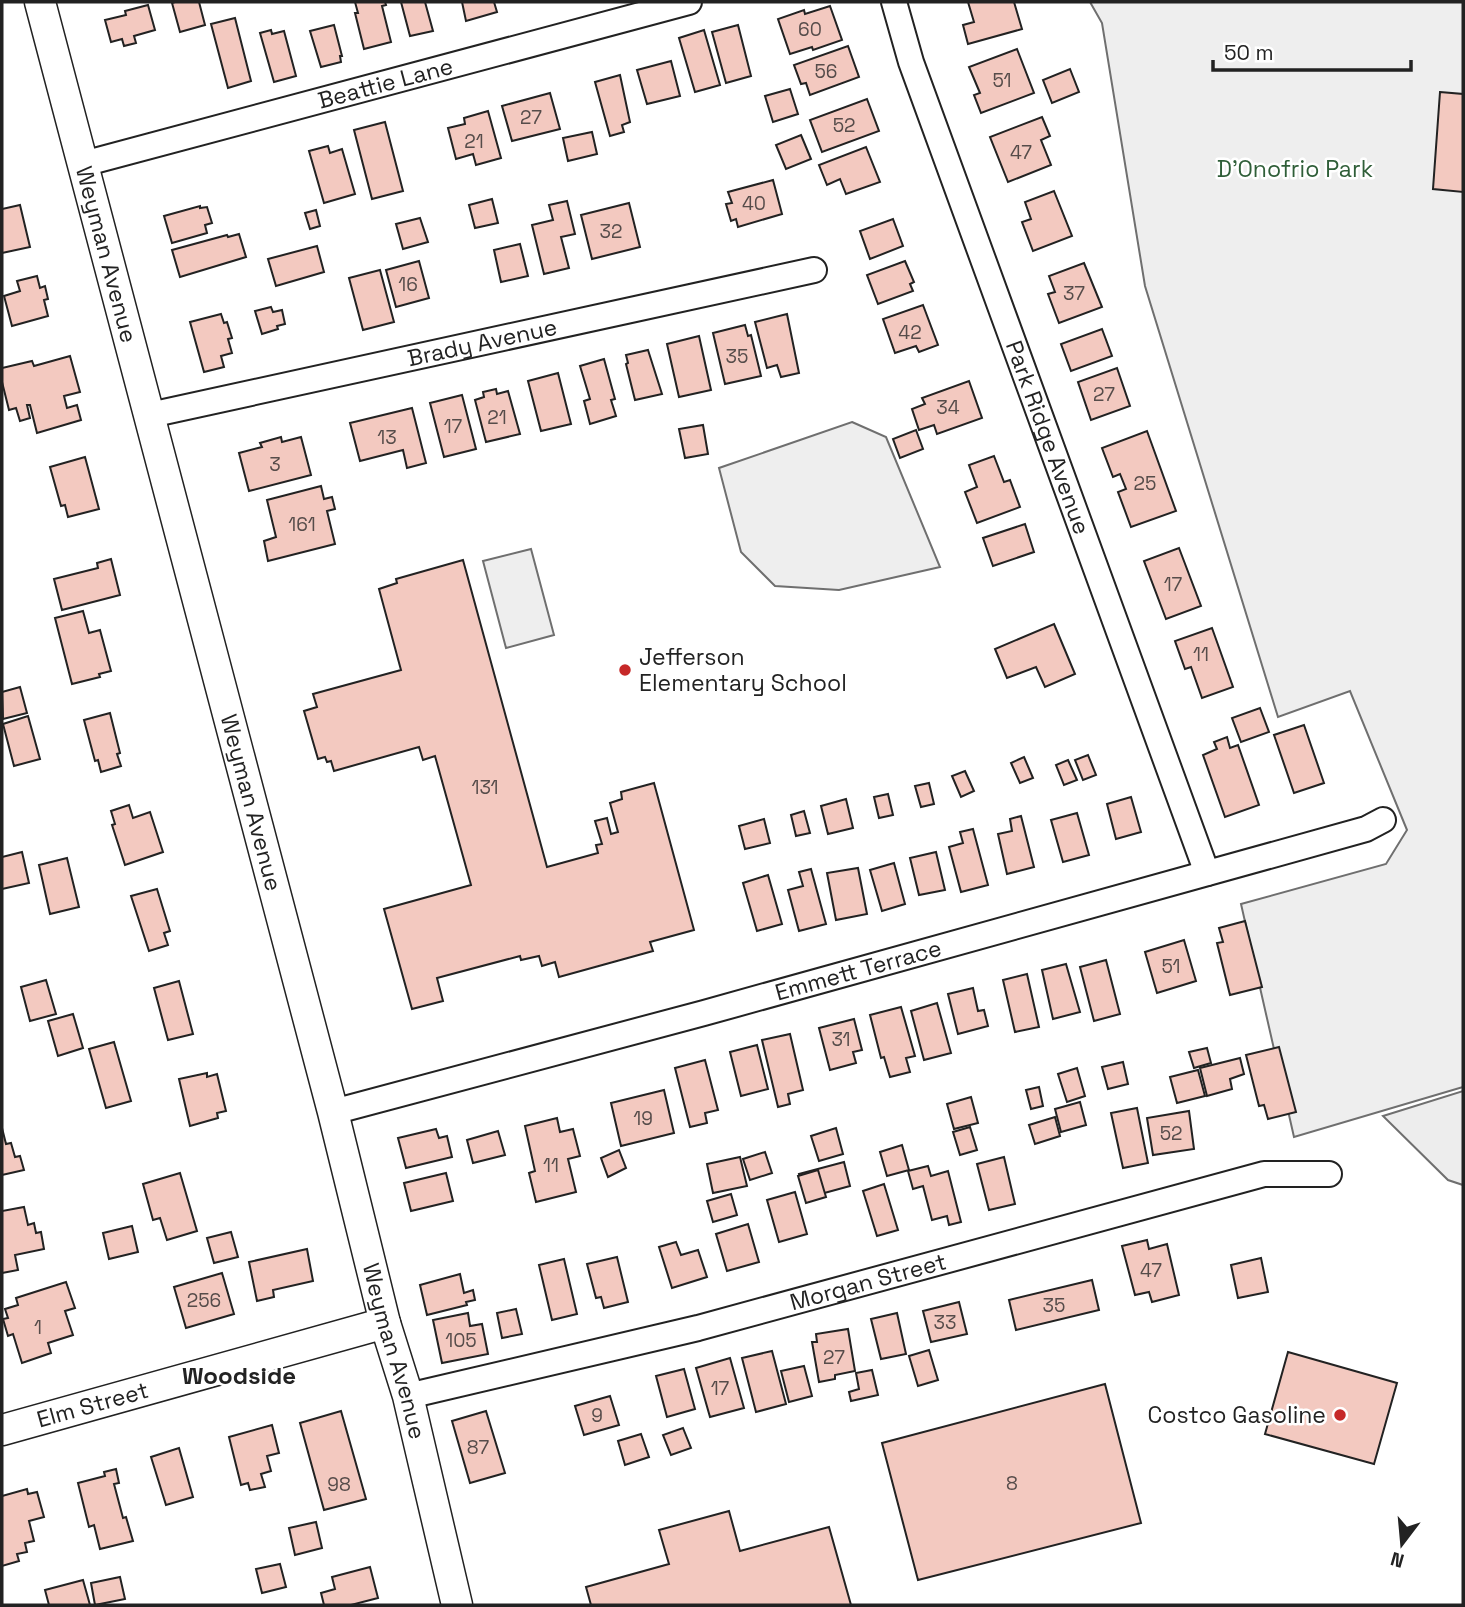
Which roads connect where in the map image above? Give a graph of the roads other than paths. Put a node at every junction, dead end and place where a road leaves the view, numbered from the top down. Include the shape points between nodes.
1 (40, 2) edge
2 (689, 2) edge
3 (894, 2) edge
4 (83, 163) junction
5 (814, 270) dead end
6 (150, 415) junction
7 (1382, 820) dead end
8 (1208, 873) junction
9 (333, 1112) junction
10 (1329, 1174) dead end
11 (385, 1323) junction
12 (408, 1396) junction
13 (2, 1430) edge
14 (457, 1605) edge

1 - 4 street, Weyman Avenue
2 - 4 street, Beattie Lane
3 - 8 street, Park Ridge Avenue via 911,62
4 - 6 street, Weyman Avenue
5 - 6 street, Brady Avenue
6 - 9 street, Weyman Avenue
7 - 8 street, Emmett Terrace via 1366,829
8 - 9 street, Emmett Terrace
9 - 11 street, Weyman Avenue
10 - 12 street, Morgan Street via 1264,1174 698,1328
11 - 12 street, Weyman Avenue
11 - 13 street, Elm Street
12 - 14 street, Weyman Avenue

